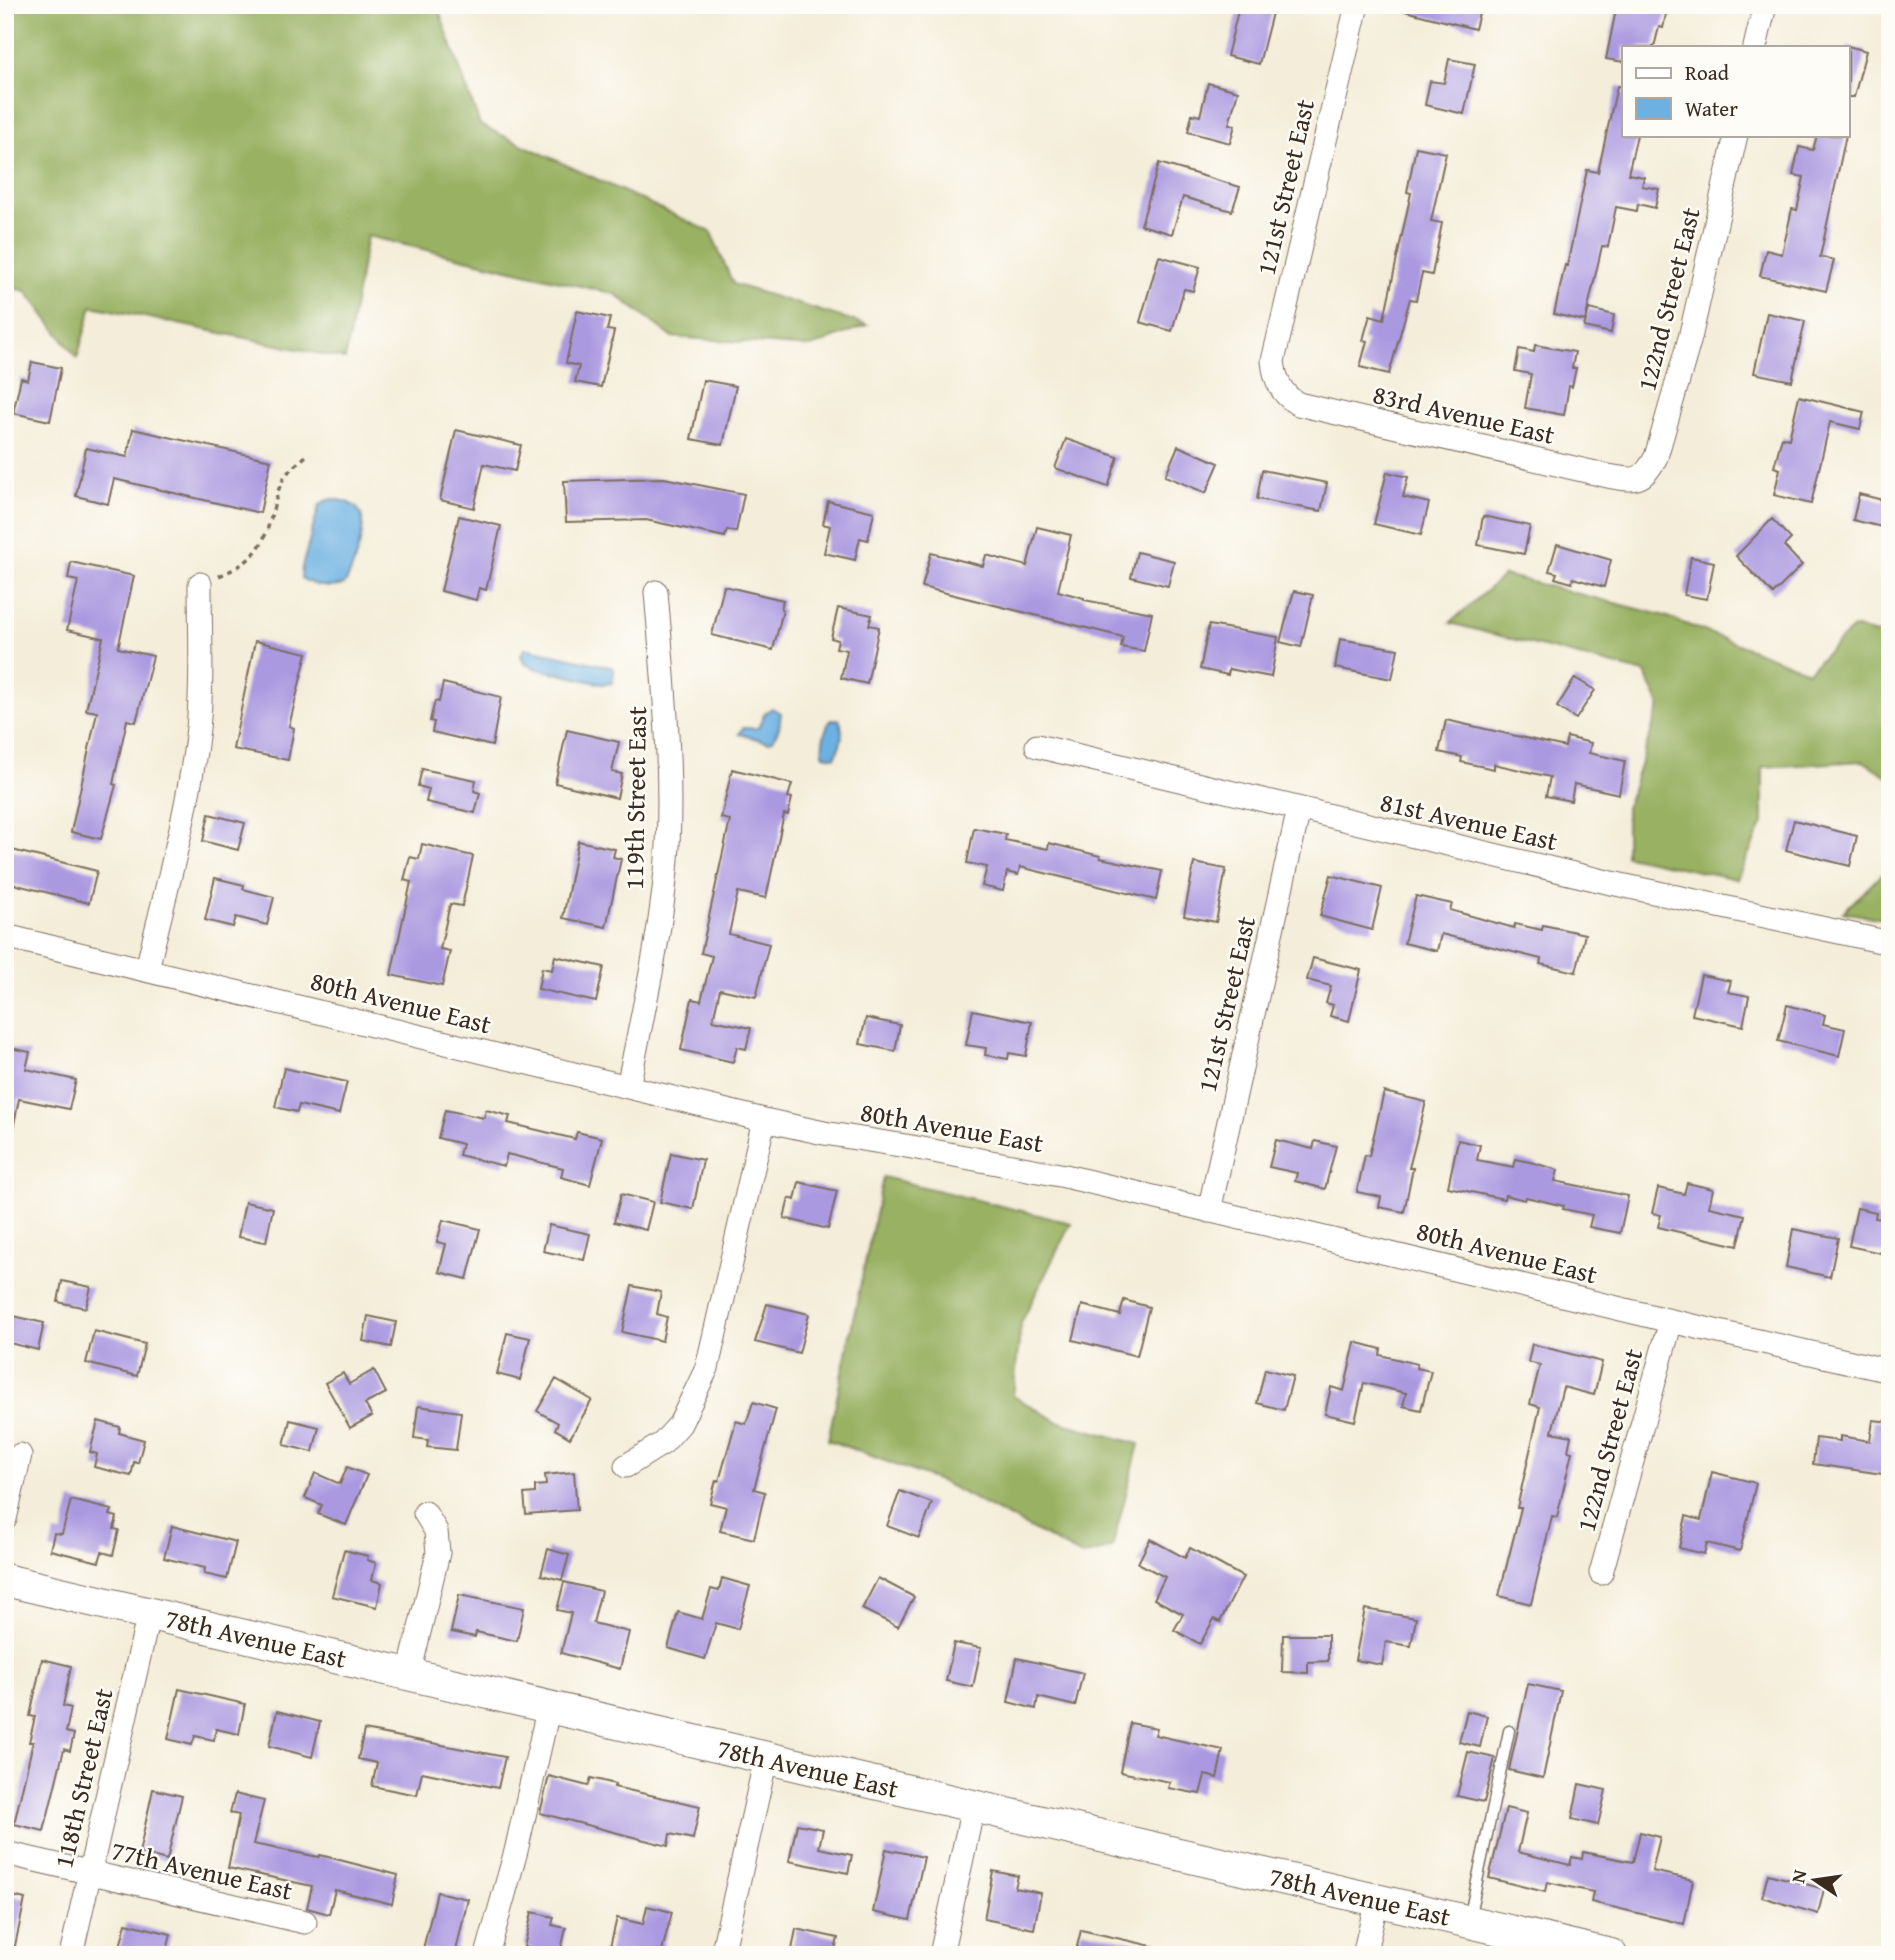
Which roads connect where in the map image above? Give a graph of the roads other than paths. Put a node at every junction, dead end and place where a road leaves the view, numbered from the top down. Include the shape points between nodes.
1 (1357, 5) edge
2 (1765, 5) edge
3 (1755, 46) edge
4 (1736, 136) edge
5 (1278, 382) joint
6 (1647, 474) joint
7 (200, 584) road end
8 (656, 592) dead end
9 (1037, 746) dead end
10 (1299, 809) junction
11 (5, 936) edge
12 (1890, 943) edge
13 (148, 969) junction
14 (628, 1087) junction
15 (764, 1120) junction
16 (1209, 1211) junction
17 (1671, 1321) junction
18 (1890, 1371) edge
19 (20, 1455) dead end
20 (626, 1466) dead end
21 (425, 1513) dead end
22 (5, 1519) edge
23 (1601, 1573) dead end
24 (5, 1580) edge
25 (149, 1613) junction
26 (409, 1674) junction
27 (549, 1706) junction
28 (1509, 1731) dead end
29 (766, 1758) junction
30 (973, 1807) junction
31 (5, 1853) edge
32 (90, 1873) junction
33 (1377, 1900) junction
34 (1468, 1921) junction
35 (306, 1922) dead end
36 (71, 1955) edge
37 (487, 1955) edge
38 (722, 1955) edge
39 (941, 1955) edge
40 (1364, 1955) edge
41 (1611, 1955) edge

1 - 5 street, 121st Street East via 1273,360
2 - 3 street
4 - 6 street, 122nd Street East via 1690,338
5 - 6 street, 83rd Avenue East via 1298,404 1608,476 1636,479
7 - 13 street via 195,758
8 - 14 street, 119th Street East via 669,758 668,844 661,917
9 - 10 street, 81st Avenue East
10 - 12 street, 81st Avenue East
10 - 16 street, 121st Street East
11 - 13 street, 80th Avenue East
13 - 14 street, 80th Avenue East
14 - 15 street, 80th Avenue East
15 - 16 street, 80th Avenue East via 1065,1176
15 - 20 street via 707,1367 680,1424 663,1443
16 - 17 street, 80th Avenue East
17 - 18 street, 80th Avenue East
17 - 23 street, 122nd Street East
19 - 22 street
21 - 26 street via 436,1531 438,1553
24 - 25 street, 78th Avenue East
25 - 26 street, 78th Avenue East
25 - 32 street, 118th Street East
26 - 27 street, 78th Avenue East
27 - 29 street, 78th Avenue East
27 - 37 street
28 - 34 lane
29 - 30 street, 78th Avenue East
29 - 38 street
30 - 33 street, 78th Avenue East
30 - 39 street
31 - 32 street, 77th Avenue East
32 - 35 street, 77th Avenue East
32 - 36 street, 118th Street East
33 - 34 street, 78th Avenue East
33 - 40 street
34 - 41 street, 78th Avenue East

